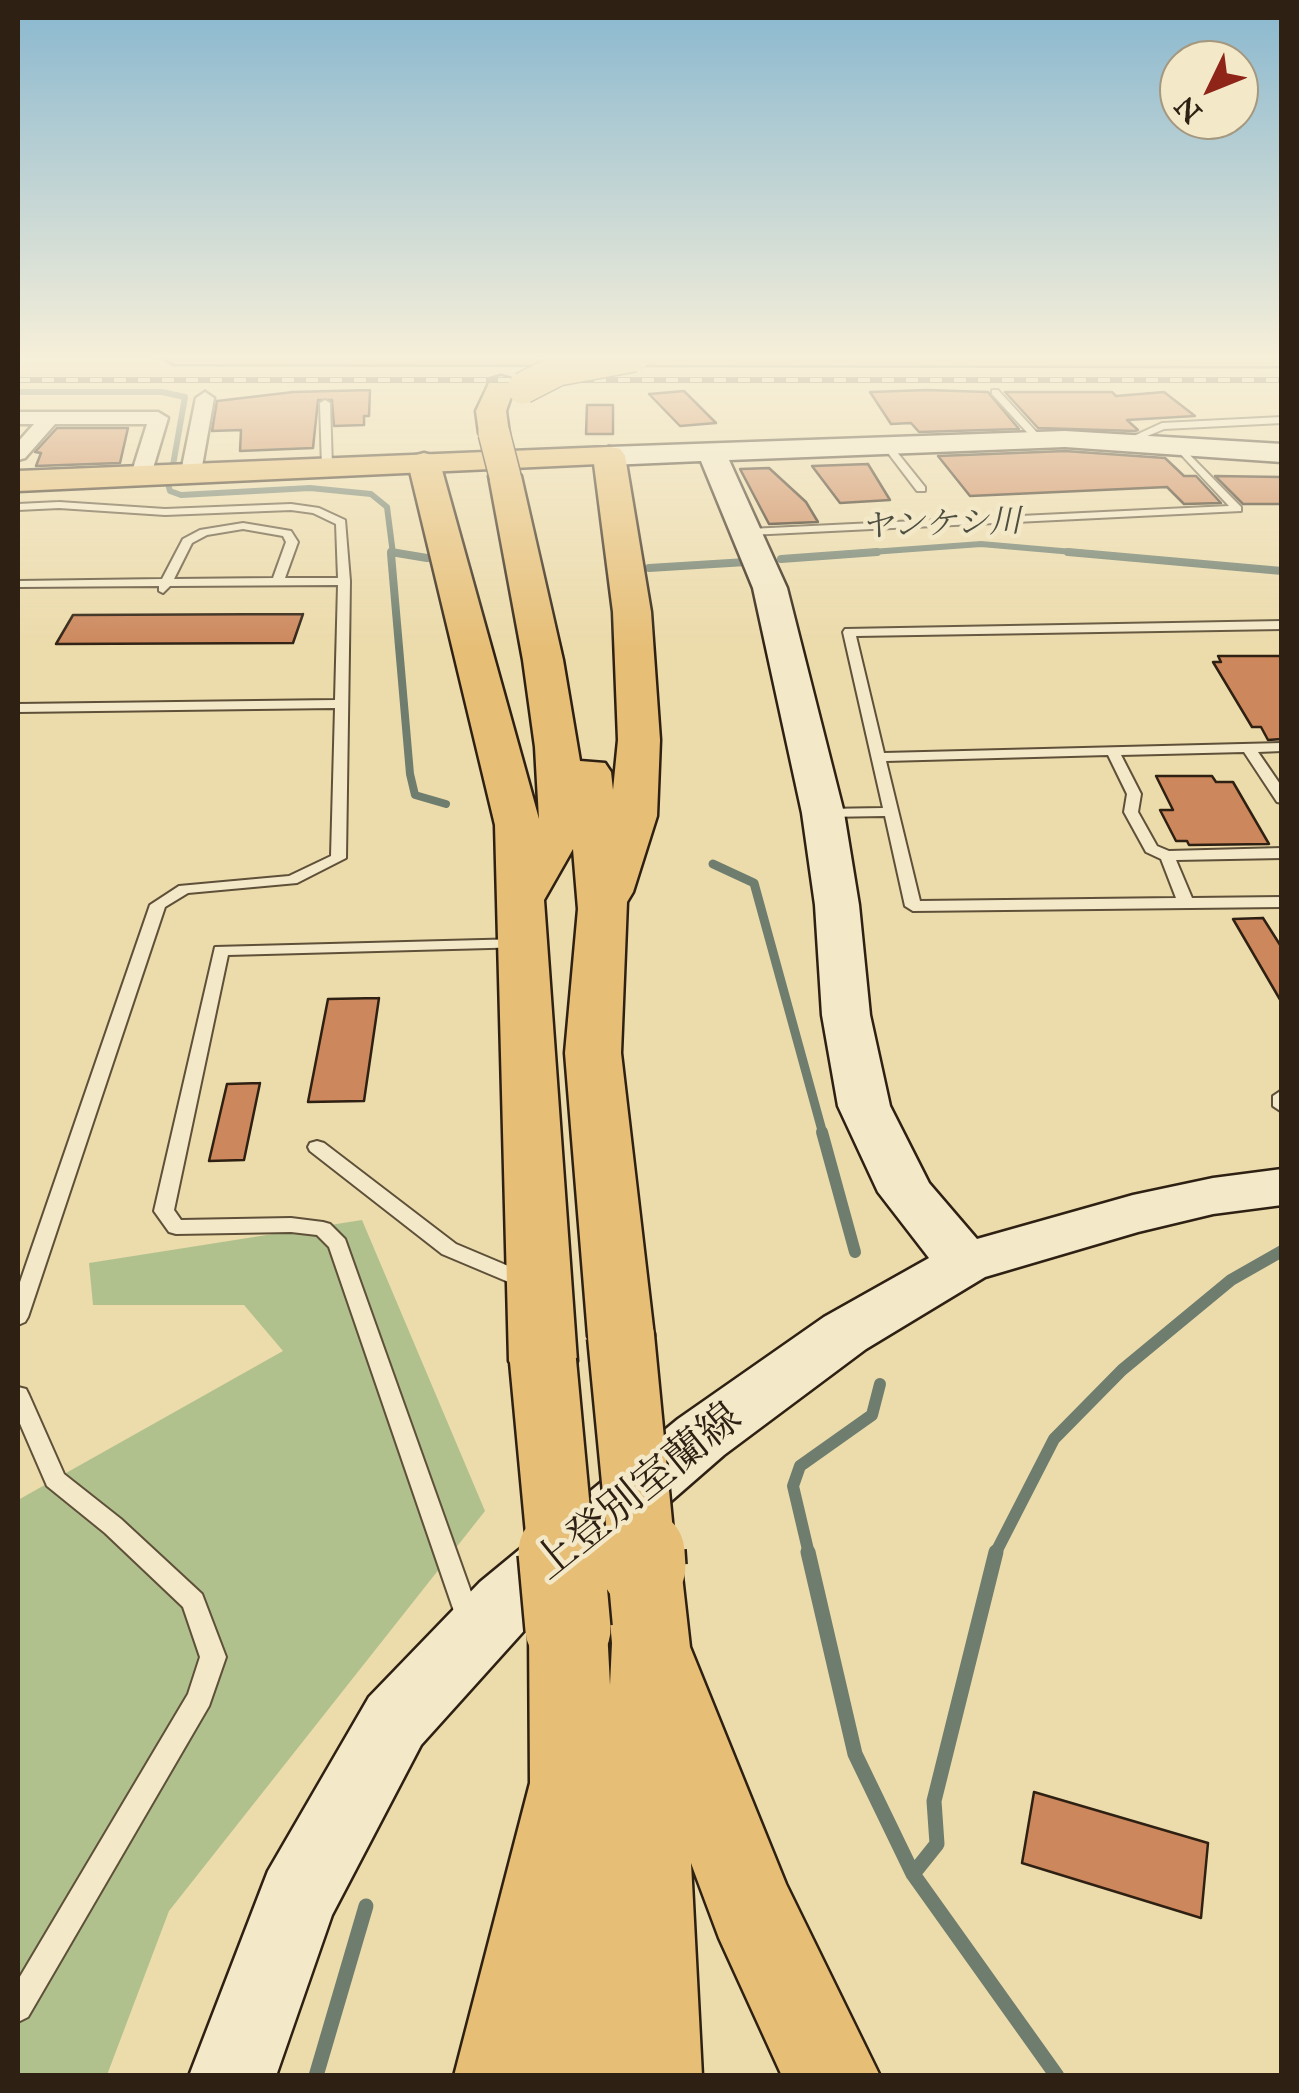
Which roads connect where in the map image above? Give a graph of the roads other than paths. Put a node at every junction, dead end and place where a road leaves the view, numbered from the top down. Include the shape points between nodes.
1 (147, 454) edge
2 (194, 454) edge
3 (326, 454) edge
4 (512, 454) joint
5 (656, 454) edge
6 (712, 454) edge
7 (892, 454) edge
8 (1185, 454) edge
9 (609, 456) junction
10 (424, 463) junction
11 (326, 467) junction
12 (191, 472) junction
13 (140, 475) junction
14 (18, 481) edge
15 (921, 489) dead end
16 (18, 507) edge
17 (748, 532) junction
18 (278, 581) junction
19 (344, 581) junction
20 (18, 584) edge
21 (164, 586) junction
22 (1282, 625) edge
23 (342, 704) junction
24 (18, 708) edge
25 (1248, 747) junction
26 (1282, 747) edge
27 (1112, 750) junction
28 (878, 757) junction
29 (1282, 800) edge
30 (892, 812) junction
31 (823, 813) junction
32 (1282, 853) edge
33 (1167, 856) junction
34 (1282, 902) edge
35 (1186, 904) junction
36 (603, 909) junction
37 (520, 922) junction
38 (1282, 1096) edge
39 (1282, 1106) edge
40 (317, 1147) dead end
41 (1282, 1187) edge
42 (965, 1263) junction
43 (539, 1286) junction
44 (18, 1317) edge
45 (18, 1395) edge
46 (647, 1605) junction
47 (475, 1636) junction
48 (572, 1783) junction
49 (18, 2007) edge
50 (232, 2076) edge
51 (502, 2076) edge
52 (576, 2076) edge
53 (654, 2076) edge
54 (832, 2076) edge

1 - 13 street
2 - 12 street
3 - 11 lane
4 - 36 main road via 586,748
4 - 37 main road via 563,827
5 - 9 main road
6 - 17 main road
7 - 15 lane
8 - 17 lane via 1237,508
9 - 10 main road
9 - 36 main road via 632,612 639,740 634,816
10 - 11 main road
10 - 37 main road via 518,825
11 - 12 main road
12 - 13 main road
13 - 14 main road
16 - 19 lane via 314,510 341,522
17 - 31 main road via 770,588
18 - 19 lane
18 - 21 lane
18 - 21 lane via 292,542 286,533 243,526 187,540
19 - 23 lane
20 - 21 lane
22 - 28 lane via 848,632
23 - 24 lane
23 - 44 lane via 338,858 292,880 184,889 158,904
25 - 26 lane
25 - 27 lane
25 - 29 lane
27 - 28 lane
27 - 33 lane via 1151,849
28 - 30 lane
30 - 31 lane
30 - 35 lane via 913,906
31 - 42 main road via 846,1015 864,1106 906,1192
32 - 33 lane
33 - 35 lane
34 - 35 lane
36 - 46 main road, bridge via 593,1053
37 - 43 main road
37 - 47 lane via 221,950 164,1212 176,1227 291,1225 323,1229 338,1244
38 - 39 lane
40 - 43 lane via 450,1249
41 - 42 main road, 上登別室蘭線 via 1133,1214
42 - 47 main road, 上登別室蘭線 via 845,1333 700,1438
43 - 48 main road, bridge via 568,1629
45 - 49 lane via 56,1480 193,1602 213,1658 200,1698
46 - 53 main road
46 - 54 main road via 751,1907
47 - 50 main road, 上登別室蘭線 via 395,1721 297,1899
48 - 51 main road
48 - 52 main road

